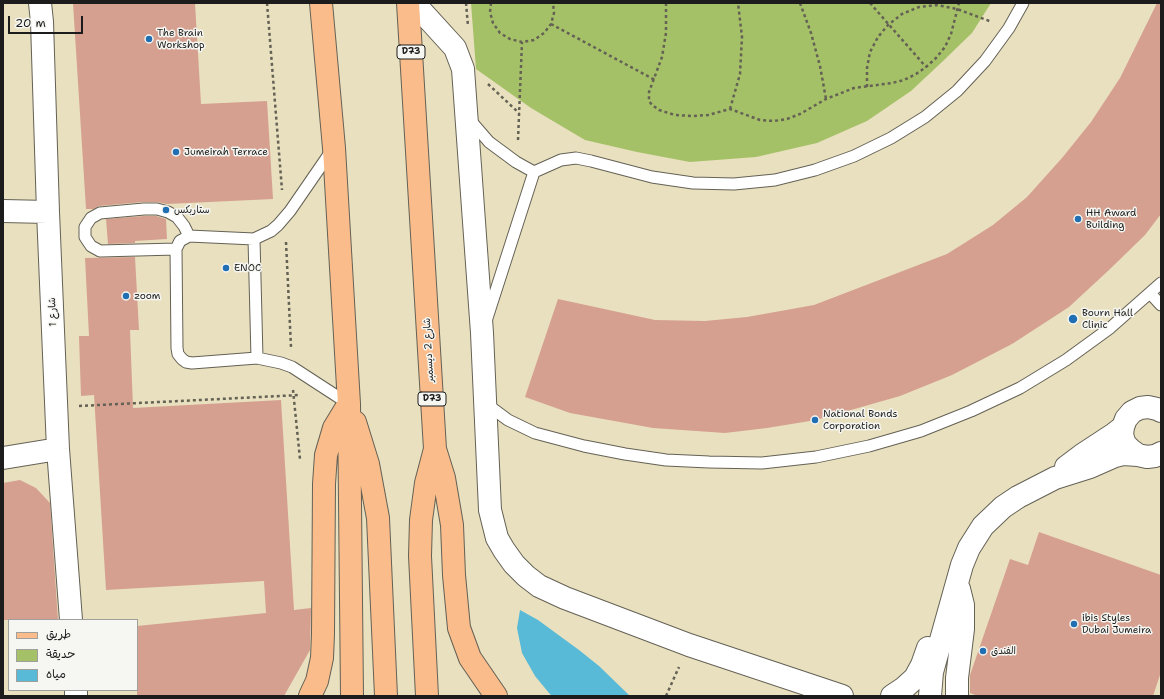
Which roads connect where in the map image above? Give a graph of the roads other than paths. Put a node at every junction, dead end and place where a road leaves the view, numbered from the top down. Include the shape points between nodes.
1 (40, 3) edge
2 (321, 3) edge
3 (408, 3) edge
4 (414, 3) edge
5 (1023, 3) edge
6 (467, 116) junction
7 (334, 148) junction
8 (534, 172) junction
9 (3, 212) edge
10 (48, 212) junction
11 (189, 236) junction
12 (254, 239) junction
13 (176, 249) junction
14 (1161, 282) edge
15 (1150, 293) junction
16 (1161, 305) edge
17 (482, 333) junction
18 (257, 358) junction
19 (341, 398) junction
20 (1161, 399) edge
21 (485, 402) junction
22 (1140, 408) junction
23 (1161, 411) edge
24 (1123, 427) junction
25 (435, 449) junction
26 (58, 450) junction
27 (3, 458) edge
28 (1152, 458) edge
29 (1055, 478) junction
30 (957, 584) junction
31 (71, 619) edge
32 (310, 696) edge
33 (352, 696) edge
34 (386, 696) edge
35 (427, 696) edge
36 (496, 696) edge
37 (842, 696) edge
38 (892, 696) edge
39 (930, 696) edge
40 (957, 696) edge

1 - 10 street, شارع 1
2 - 7 main road
3 - 25 main road, شارع 2 ديسمبر / D73
4 - 6 street via 448,39 460,58
5 - 8 lane via 985,61 962,86 925,117 854,156 815,170 775,180 734,184 693,183 652,177 576,158 561,160
6 - 8 lane via 489,142
6 - 17 street
7 - 12 lane via 285,218 271,231
7 - 19 main road
8 - 17 lane
9 - 10 street
10 - 26 street, شارع 1
11 - 12 lane
11 - 13 lane via 180,241
11 - 13 lane via 177,217 157,210 100,213 91,218 85,226 85,237 91,246 100,251
12 - 18 lane
13 - 18 lane via 178,354 186,362 192,363
14 - 15 lane
15 - 16 lane
15 - 21 lane via 1103,333 1066,360 1020,388 928,428 869,446 816,456 762,463 666,460 625,454 535,433 508,420
17 - 21 street
18 - 19 lane via 292,368
19 - 32 main road via 326,455 322,652 317,681
19 - 33 main road
19 - 34 main road via 361,438 378,518
20 - 22 street
21 - 37 street via 490,510 497,538 514,564 526,576 546,589 591,608 689,645
22 - 23 street via 1148,407
22 - 24 street via 1132,412
24 - 28 street via 1122,436 1125,444 1131,450
24 - 29 street via 1067,466
25 - 35 main road, شارع 2 ديسمبر / D73 via 426,483 421,520 420,556
25 - 36 main road via 444,478 452,525 459,628 470,658
26 - 27 street
26 - 31 street, شارع 1
28 - 29 street via 1122,454
29 - 30 street via 1003,507 983,526 969,548
30 - 38 street via 940,608 915,678
30 - 39 street via 932,672
30 - 40 street via 963,629

